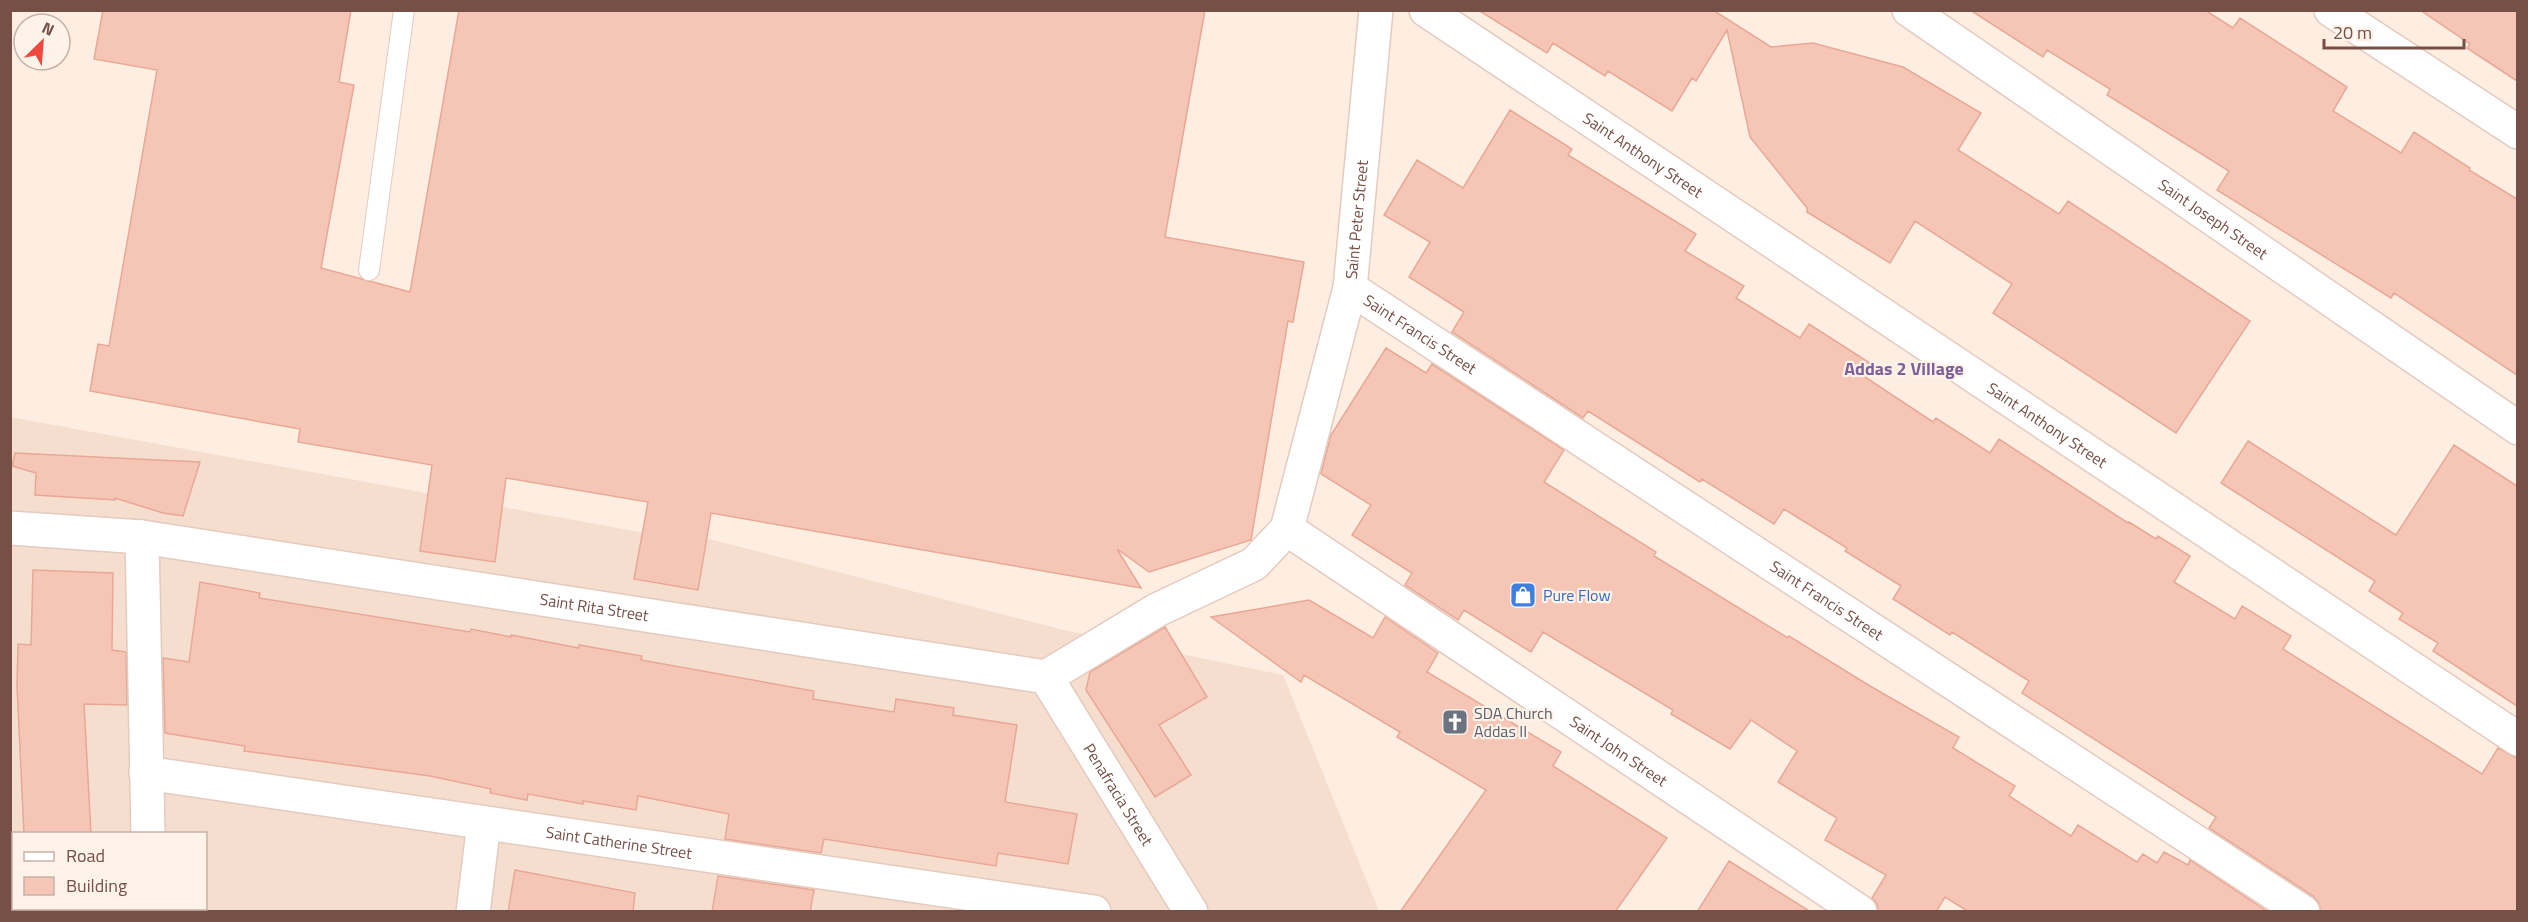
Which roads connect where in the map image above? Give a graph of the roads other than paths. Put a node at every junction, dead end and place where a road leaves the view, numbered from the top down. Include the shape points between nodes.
1 (404, 10) edge
2 (1376, 10) edge
3 (1426, 10) edge
4 (1909, 10) edge
5 (2331, 10) edge
6 (2517, 132) edge
7 (369, 270) dead end
8 (1350, 288) junction
9 (2517, 428) edge
10 (10, 528) edge
11 (1287, 529) junction
12 (142, 537) junction
13 (1046, 677) junction
14 (2517, 740) edge
15 (146, 773) junction
16 (484, 823) junction
17 (148, 832) edge
18 (472, 912) edge
19 (1094, 912) edge
20 (1191, 912) edge
21 (1860, 912) edge
22 (2303, 912) edge

1 - 7 lane
2 - 8 street, Saint Peter Street
3 - 14 street, Saint Anthony Street
4 - 9 street, Saint Joseph Street
5 - 6 street
8 - 11 street, Saint Peter Street
8 - 22 street, Saint Francis Street
10 - 12 street, Saint Rita Street
11 - 13 street via 1254,564 1157,610
11 - 21 street, Saint John Street
12 - 13 street, Saint Rita Street
12 - 15 street
13 - 20 street, Penafracia Street
15 - 16 street, Saint Catherine Street
15 - 17 street
16 - 18 street
16 - 19 street, Saint Catherine Street

